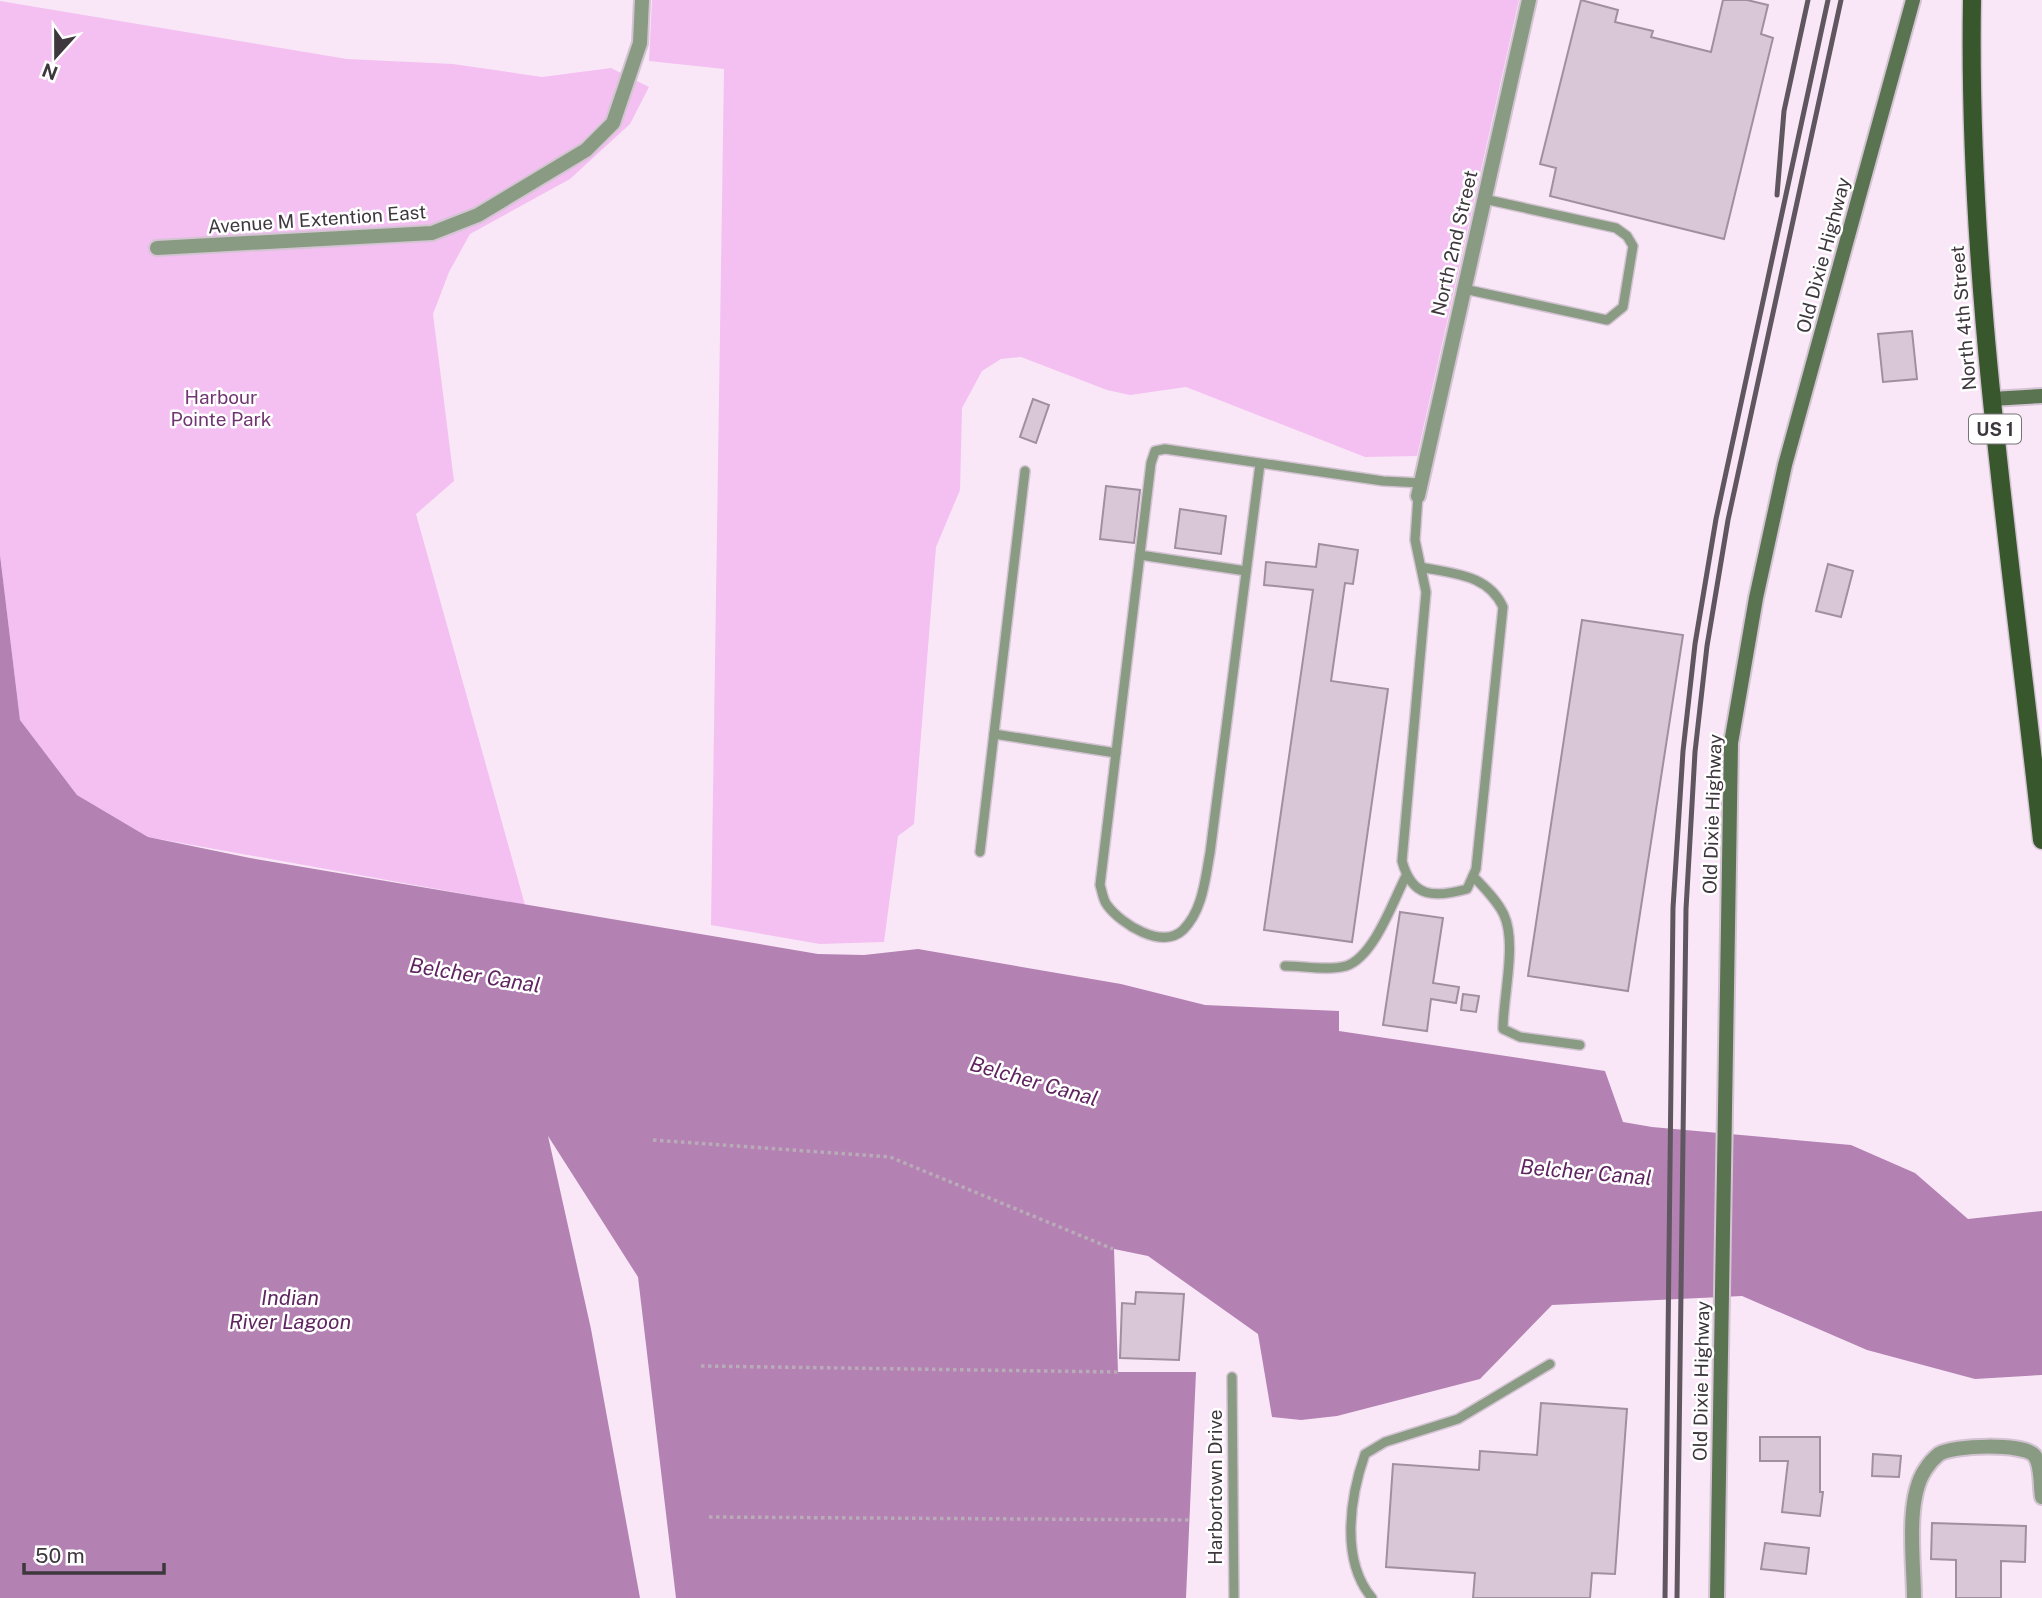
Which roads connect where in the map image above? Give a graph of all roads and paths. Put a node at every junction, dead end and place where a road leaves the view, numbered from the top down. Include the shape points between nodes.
1 (642, 0) edge
2 (1529, 0) edge
3 (1972, 0) edge
4 (1913, 4) edge
5 (1484, 199) junction
6 (157, 248) dead end
7 (1464, 289) junction
8 (2042, 396) edge
9 (1992, 399) junction
10 (1260, 464) junction
11 (1025, 471) dead end
12 (1419, 489) junction
13 (1140, 555) junction
14 (1421, 567) junction
15 (1247, 571) junction
16 (2036, 718) edge
17 (993, 734) junction
18 (1116, 753) junction
19 (2042, 840) edge
20 (980, 852) dead end
21 (1406, 876) junction
22 (1473, 876) junction
23 (1285, 966) dead end
24 (1580, 1045) dead end
25 (653, 1140) dead end
26 (1113, 1249) dead end
27 (1550, 1364) dead end
28 (701, 1366) dead end
29 (1118, 1372) dead end
30 (1232, 1377) dead end
31 (2042, 1497) edge
32 (709, 1517) dead end
33 (1189, 1520) dead end
34 (1234, 1598) edge
35 (1373, 1598) edge
36 (1717, 1598) edge
37 (1914, 1598) edge

1 - 6 street, Avenue M Extention East via 640,43 613,123 586,150 478,215 432,233
2 - 5 street, North 2nd Street
3 - 9 main road, North 4th Street / US 1 via 1976,243
4 - 36 street, Old Dixie Highway via 1785,465 1731,743
5 - 7 street, North 2nd Street
5 - 7 lane via 1616,228 1627,236 1633,246 1623,307 1607,320
7 - 12 street, North 2nd Street
8 - 9 street
9 - 16 main road, North 4th Street / US 1
10 - 12 lane
10 - 13 lane via 1155,450
10 - 15 lane
11 - 17 lane
12 - 14 lane via 1415,540
13 - 15 lane
13 - 18 lane
14 - 21 lane via 1426,592 1402,861
14 - 22 lane via 1479,579 1497,593 1503,607
15 - 18 lane via 1201,898 1181,932 1166,937 1138,931 1106,904 1100,885
16 - 19 main road, North 4th Street / US 1
17 - 18 lane
17 - 20 lane
21 - 22 lane via 1416,890 1441,896 1467,889
21 - 23 lane via 1371,944 1355,961 1345,966
22 - 24 lane via 1505,918 1508,946 1503,1029 1520,1037
25 - 26 path via 890,1157
27 - 35 lane via 1458,1419 1385,1442 1365,1454 1354,1484 1352,1563
28 - 29 path
30 - 34 lane, Harbortown Drive
31 - 37 street via 2037,1459 2030,1452 1956,1448 1939,1455 1924,1472 1915,1494
32 - 33 path

